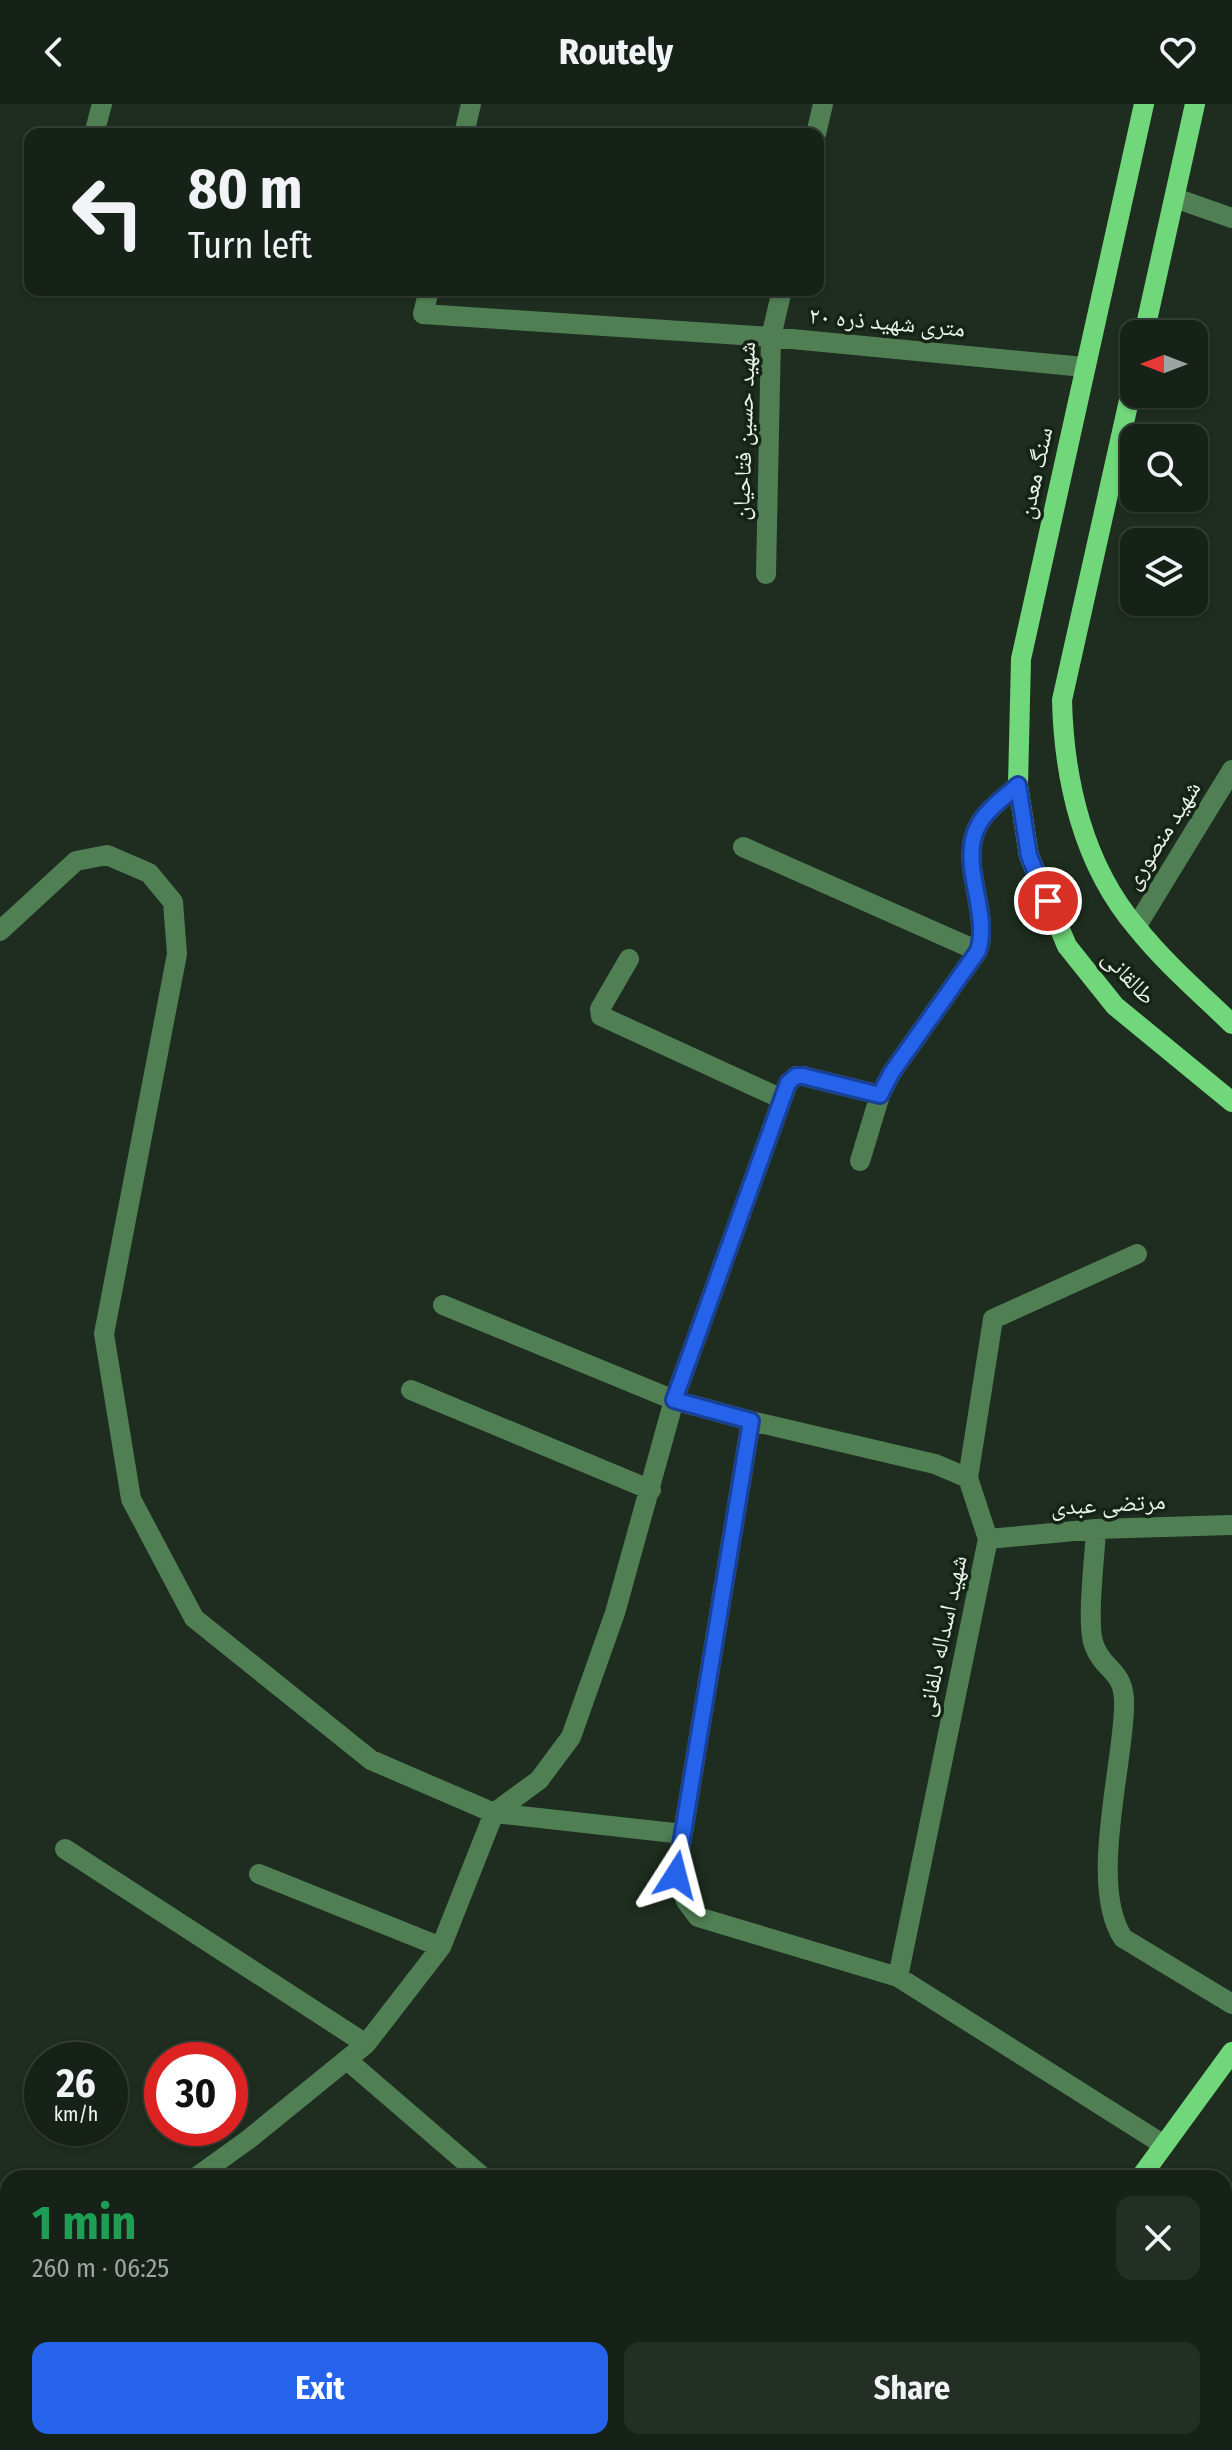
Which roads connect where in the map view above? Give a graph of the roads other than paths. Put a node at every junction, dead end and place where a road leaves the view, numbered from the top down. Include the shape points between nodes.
1 (102, 104) edge
2 (471, 104) edge
3 (823, 104) edge
4 (1144, 104) edge
5 (1195, 104) edge
6 (96, 128) edge
7 (465, 128) edge
8 (817, 128) edge
9 (1175, 198) junction
10 (1232, 218) edge
11 (428, 296) edge
12 (781, 296) edge
13 (1147, 320) edge
14 (771, 337) junction
15 (1084, 367) junction
16 (1127, 408) edge
17 (766, 574) dead end
18 (1232, 770) edge
19 (1018, 785) junction
20 (743, 847) dead end
21 (1029, 856) joint
22 (1136, 927) junction
23 (0, 931) edge
24 (978, 951) junction
25 (629, 959) dead end
26 (1232, 1024) edge
27 (880, 1095) junction
28 (782, 1099) junction
29 (1232, 1102) edge
30 (860, 1161) dead end
31 (1137, 1254) dead end
32 (443, 1305) dead end
33 (411, 1390) dead end
34 (674, 1400) junction
35 (751, 1421) junction
36 (968, 1478) junction
37 (651, 1490) junction
38 (1232, 1525) edge
39 (1096, 1529) junction
40 (988, 1539) junction
41 (494, 1813) junction
42 (683, 1834) junction
43 (65, 1849) dead end
44 (259, 1874) dead end
45 (441, 1947) junction
46 (898, 1977) junction
47 (1232, 2004) edge
48 (366, 2044) junction
49 (1232, 2052) edge
50 (347, 2060) junction
51 (1164, 2145) junction
52 (206, 2170) edge
53 (475, 2170) edge
54 (1146, 2170) edge

1 - 6 street
2 - 7 street
3 - 8 street
4 - 15 main road, سنگ معدن
5 - 9 main road
9 - 10 street
9 - 13 main road
11 - 14 street, ۲۰ متری شهید ذره via 423,314
12 - 14 street, شهید حسین فتاحیان
14 - 15 street, ۲۰ متری شهید ذره
14 - 17 street, شهید حسین فتاحیان
15 - 19 main road, سنگ معدن via 1021,659
16 - 22 main road, طالقانی via 1062,700 1063,745 1076,814 1101,874
18 - 22 street, شهید منصوری
19 - 21 main road, سنگ معدن
19 - 24 street via 980,822 973,836 982,937
20 - 24 street
21 - 29 main road, طالقانی via 1067,946 1115,1006
22 - 26 main road, طالقانی
23 - 41 street via 76,861 107,855 149,873 173,902 177,954 104,1334 131,1499 194,1618 371,1760
24 - 27 street
25 - 28 street via 601,1016
27 - 28 street via 796,1076
27 - 30 street
28 - 34 street
31 - 36 street, شهید اسداله دلفانی via 993,1319
32 - 34 street
33 - 37 street
34 - 35 street
34 - 37 street
35 - 36 street via 935,1464
35 - 42 street
36 - 40 street, شهید اسداله دلفانی
37 - 41 street via 571,1737 539,1780
38 - 39 street, مرتضی عبدی
39 - 40 street, مرتضی عبدی
39 - 47 street via 1092,1634 1102,1659 1117,1673 1125,1707 1110,1844 1109,1905 1114,1924 1123,1938
40 - 46 street, شهید اسداله دلفانی
41 - 42 street
41 - 45 street
42 - 46 street via 676,1875 698,1917
43 - 48 street
44 - 45 street
45 - 48 street
46 - 51 street
48 - 50 street
49 - 51 main road
50 - 52 street
50 - 53 street
51 - 54 main road

